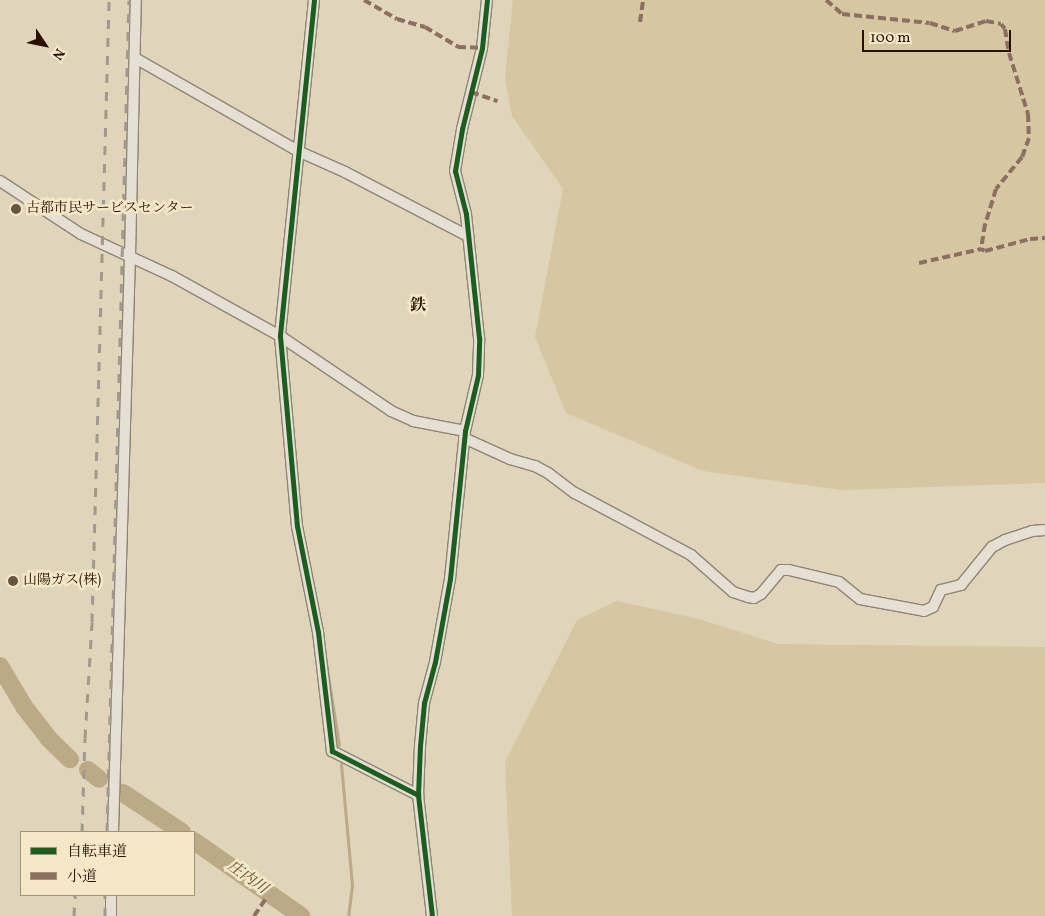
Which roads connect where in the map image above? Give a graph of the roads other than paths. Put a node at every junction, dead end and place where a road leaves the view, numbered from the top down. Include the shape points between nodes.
1 (136, 0) edge
2 (314, 0) edge
3 (487, 0) edge
4 (134, 58) junction
5 (300, 152) junction
6 (0, 181) edge
7 (468, 236) junction
8 (130, 256) junction
9 (280, 336) junction
10 (465, 434) junction
11 (1045, 530) edge
12 (418, 795) junction
13 (112, 831) edge
14 (111, 896) edge
15 (111, 916) edge
16 (432, 916) edge

1 - 4 street
2 - 5 street
3 - 7 street via 482,48 455,170
4 - 5 street
4 - 8 street
5 - 7 street
5 - 9 street
6 - 8 street via 81,234
7 - 10 street via 480,354
8 - 9 street via 209,294
8 - 13 street
9 - 10 street via 391,411 412,421
9 - 12 street via 297,526 318,632 332,751
10 - 11 street via 510,459 535,466 575,493 691,555 733,592 748,598 761,594 780,570 789,570 839,582 860,599 924,611 933,607 941,590 961,584 992,547 1032,531
10 - 12 street via 450,579 424,703
12 - 16 street
14 - 15 street

